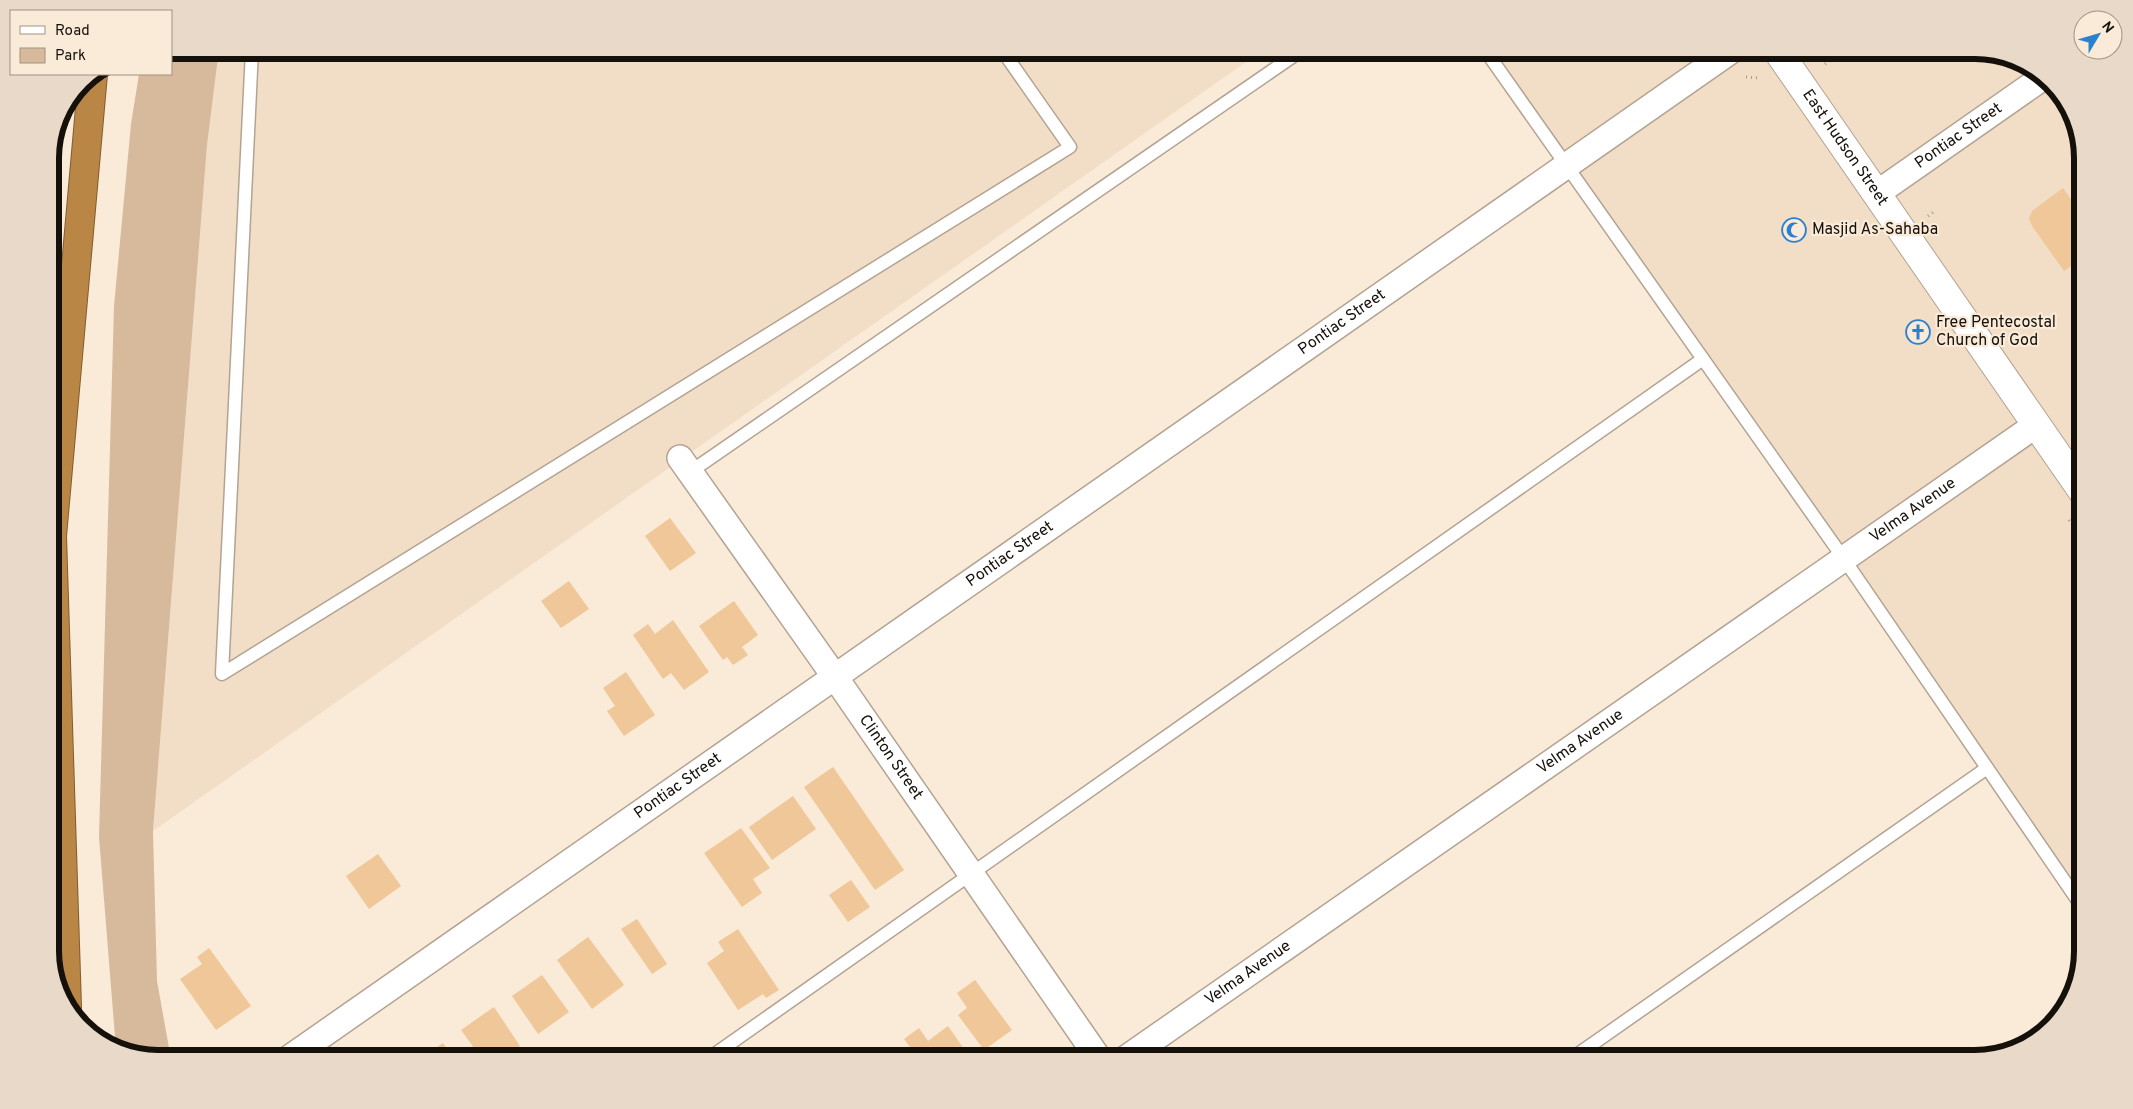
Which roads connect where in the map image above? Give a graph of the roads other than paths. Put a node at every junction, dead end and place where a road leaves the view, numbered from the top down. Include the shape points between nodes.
1 (252, 59) edge
2 (1008, 59) edge
3 (1289, 59) edge
4 (1491, 59) edge
5 (1719, 59) edge
6 (1783, 59) edge
7 (105, 75) edge
8 (2038, 81) edge
9 (92, 84) edge
10 (1567, 165) junction
11 (84, 173) junction
12 (1876, 194) junction
13 (1703, 359) junction
14 (2036, 425) junction
15 (59, 457) edge
16 (685, 465) joint
17 (2074, 479) edge
18 (1844, 559) junction
19 (835, 677) junction
20 (59, 756) edge
21 (1988, 768) junction
22 (971, 874) junction
23 (2074, 895) edge
24 (66, 989) edge
25 (301, 1050) edge
26 (721, 1050) edge
27 (1093, 1050) edge
28 (1138, 1050) edge
29 (1584, 1050) edge

1 - 2 lane via 222,674 1070,147
3 - 16 lane
4 - 10 lane
5 - 10 street, Pontiac Street
6 - 12 main road, East Hudson Street
7 - 11 highway
8 - 12 street, Pontiac Street
9 - 11 highway
10 - 13 lane
10 - 19 street, Pontiac Street
11 - 15 highway
12 - 14 main road, East Hudson Street
13 - 18 lane
13 - 22 lane
14 - 17 main road, East Hudson Street
14 - 18 street, Velma Avenue
16 - 19 street, Clinton Street
18 - 21 lane
18 - 28 street, Velma Avenue
19 - 22 street, Clinton Street
19 - 25 street, Pontiac Street
20 - 24 highway
21 - 23 lane
21 - 29 lane
22 - 26 lane
22 - 27 street, Clinton Street

